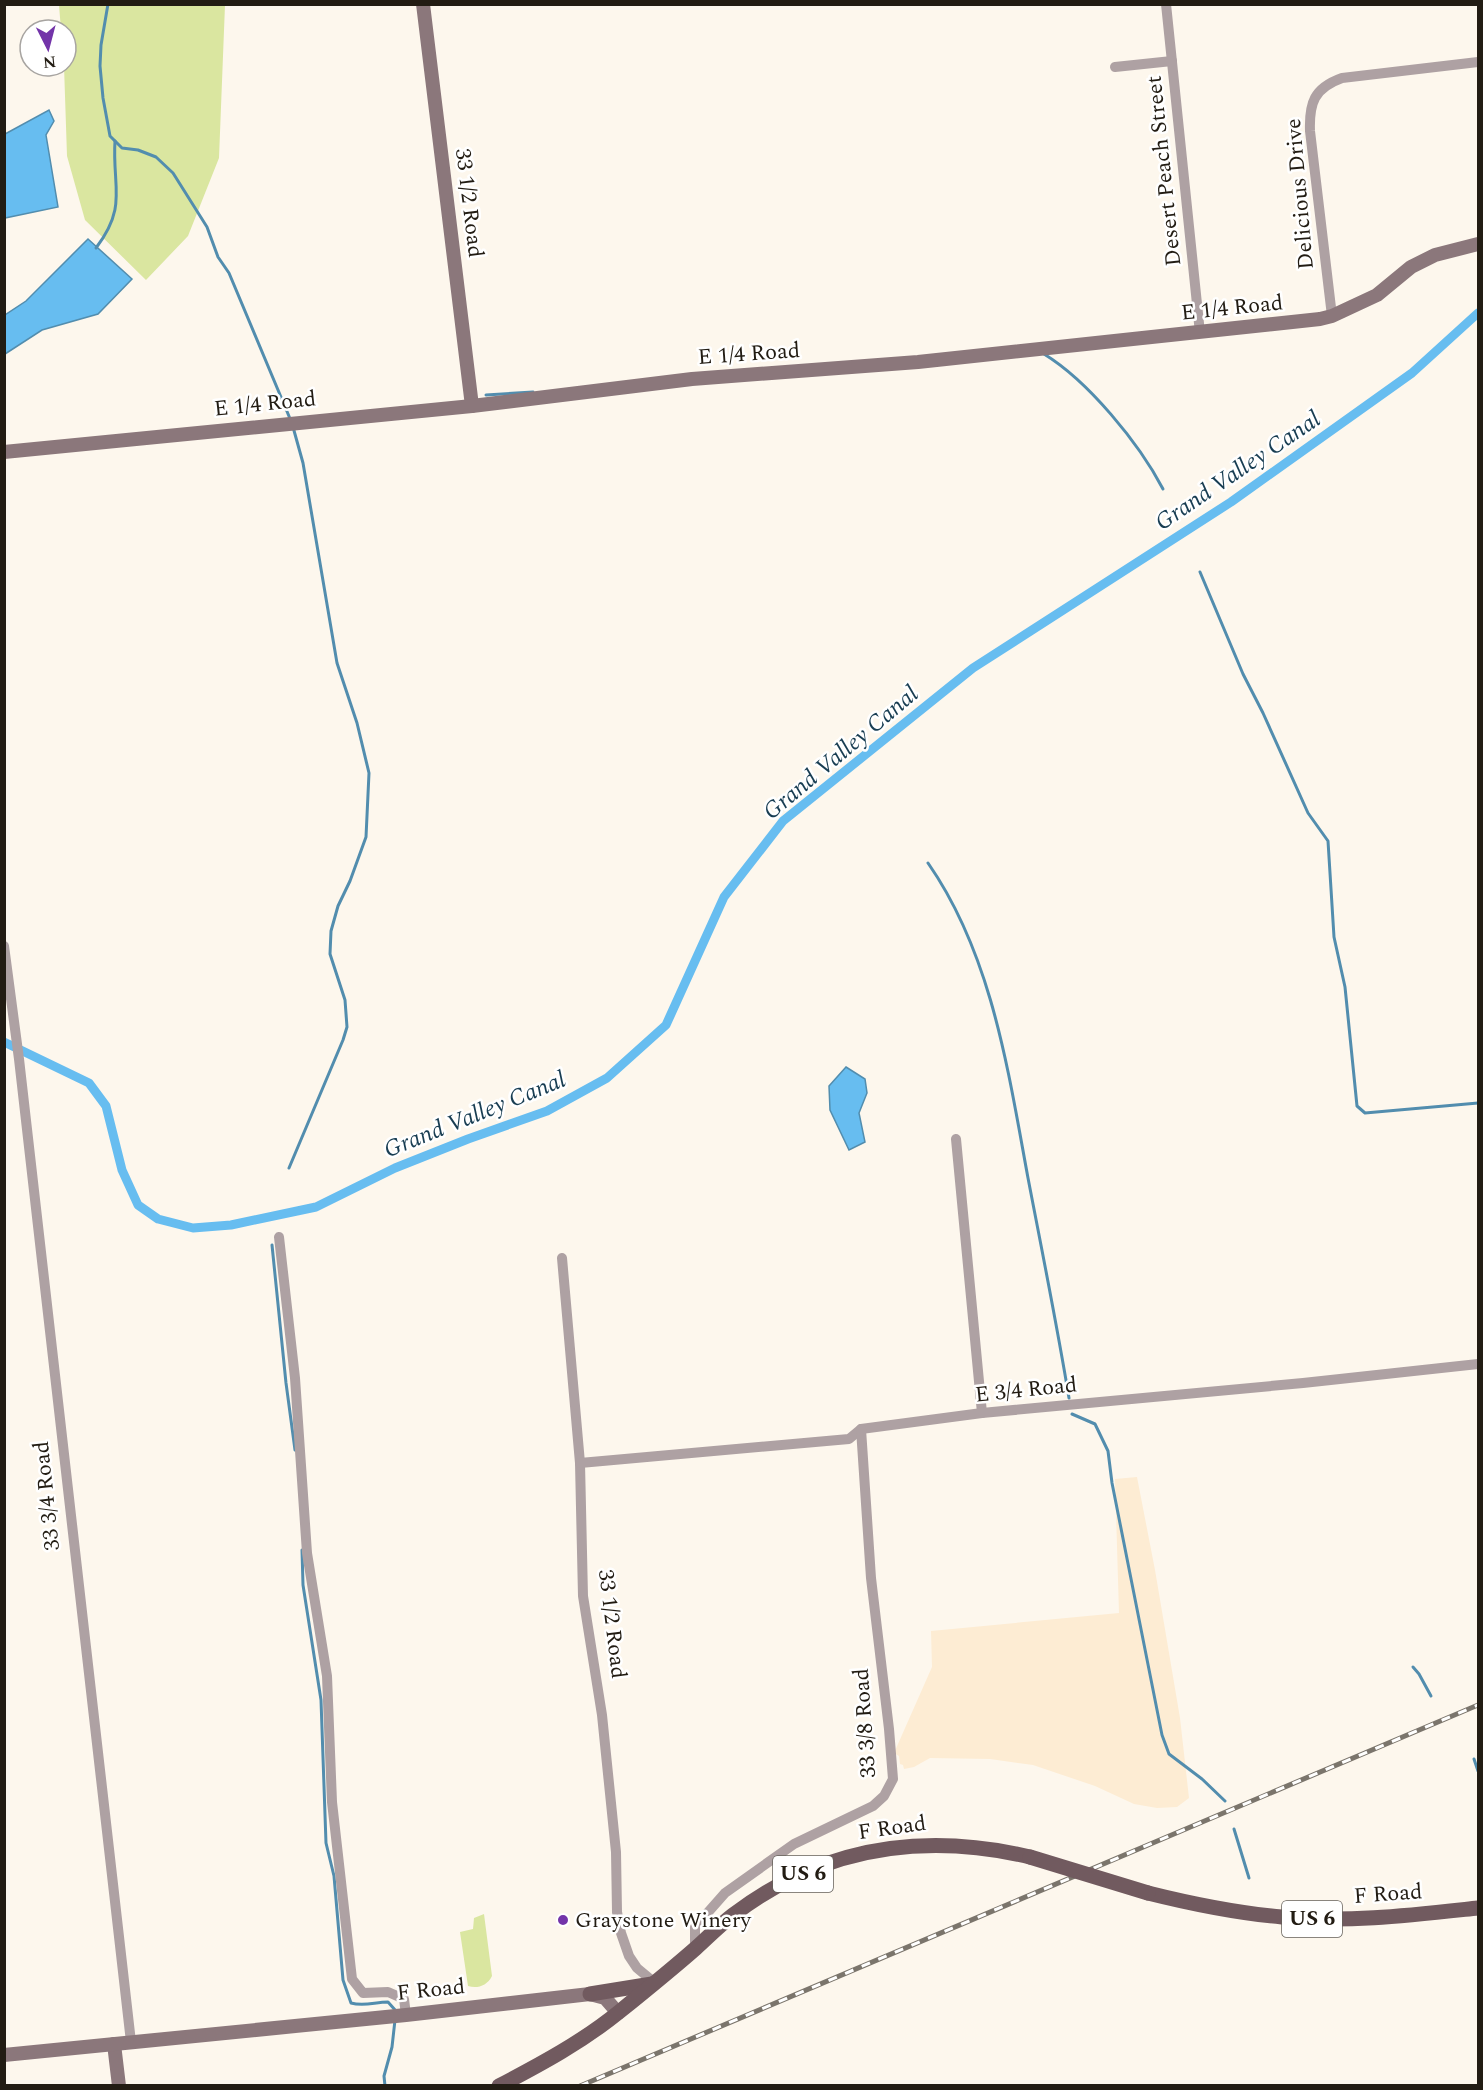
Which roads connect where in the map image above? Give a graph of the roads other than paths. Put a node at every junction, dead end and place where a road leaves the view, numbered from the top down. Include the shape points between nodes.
1 (423, 4) edge
2 (1166, 4) edge
3 (1172, 61) junction
4 (1479, 62) edge
5 (1115, 67) dead end
6 (1479, 244) edge
7 (1332, 316) junction
8 (1200, 333) junction
9 (472, 406) junction
10 (4, 452) edge
11 (4, 946) edge
12 (956, 1139) dead end
13 (279, 1237) dead end
14 (562, 1258) dead end
15 (1479, 1364) edge
16 (982, 1413) junction
17 (861, 1429) junction
18 (580, 1463) junction
19 (1479, 1908) edge
20 (695, 1948) junction
21 (655, 1983) junction
22 (590, 1994) junction
23 (618, 2013) junction
24 (406, 2015) junction
25 (131, 2042) junction
26 (114, 2044) junction
27 (4, 2055) edge
28 (118, 2085) edge
29 (499, 2085) edge

1 - 9 street, 33 1/2 Road
2 - 3 street, Desert Peach Street
3 - 5 street
3 - 8 street, Desert Peach Street
4 - 7 street, Delicious Drive via 1342,78 1326,85 1314,98 1310,131
6 - 7 street, E 1/4 Road via 1435,255 1412,267 1377,295
7 - 8 street, E 1/4 Road
8 - 9 street, E 1/4 Road via 918,362 692,379
9 - 10 street, E 1/4 Road
11 - 25 street, 33 3/4 Road
12 - 16 street
13 - 24 street via 295,1378 308,1553 327,1676 332,1802 352,1980 363,1993 388,1992 404,1999
14 - 18 street, 33 1/2 Road
15 - 16 street, E 3/4 Road
16 - 17 street, E 3/4 Road
17 - 18 street, E 3/4 Road via 849,1439
17 - 20 street, 33 3/8 Road via 871,1578 893,1779 873,1806 794,1844 725,1893 695,1927
18 - 21 street, 33 1/2 Road via 584,1596 602,1715 616,1852 617,1912 629,1956
19 - 20 main road, F Road / US 6, bridge via 1371,1918 1283,1917 1199,1906 1030,1857 939,1844 881,1849 817,1868 759,1897
20 - 21 main road, F Road / US 6
21 - 22 main road
21 - 23 main road, F Road / US 6
22 - 23 street via 605,1998
22 - 24 street, F Road
23 - 29 main road, US 6 via 569,2047
24 - 25 street, F Road
25 - 26 street, F Road
26 - 27 street, F Road
26 - 28 street

